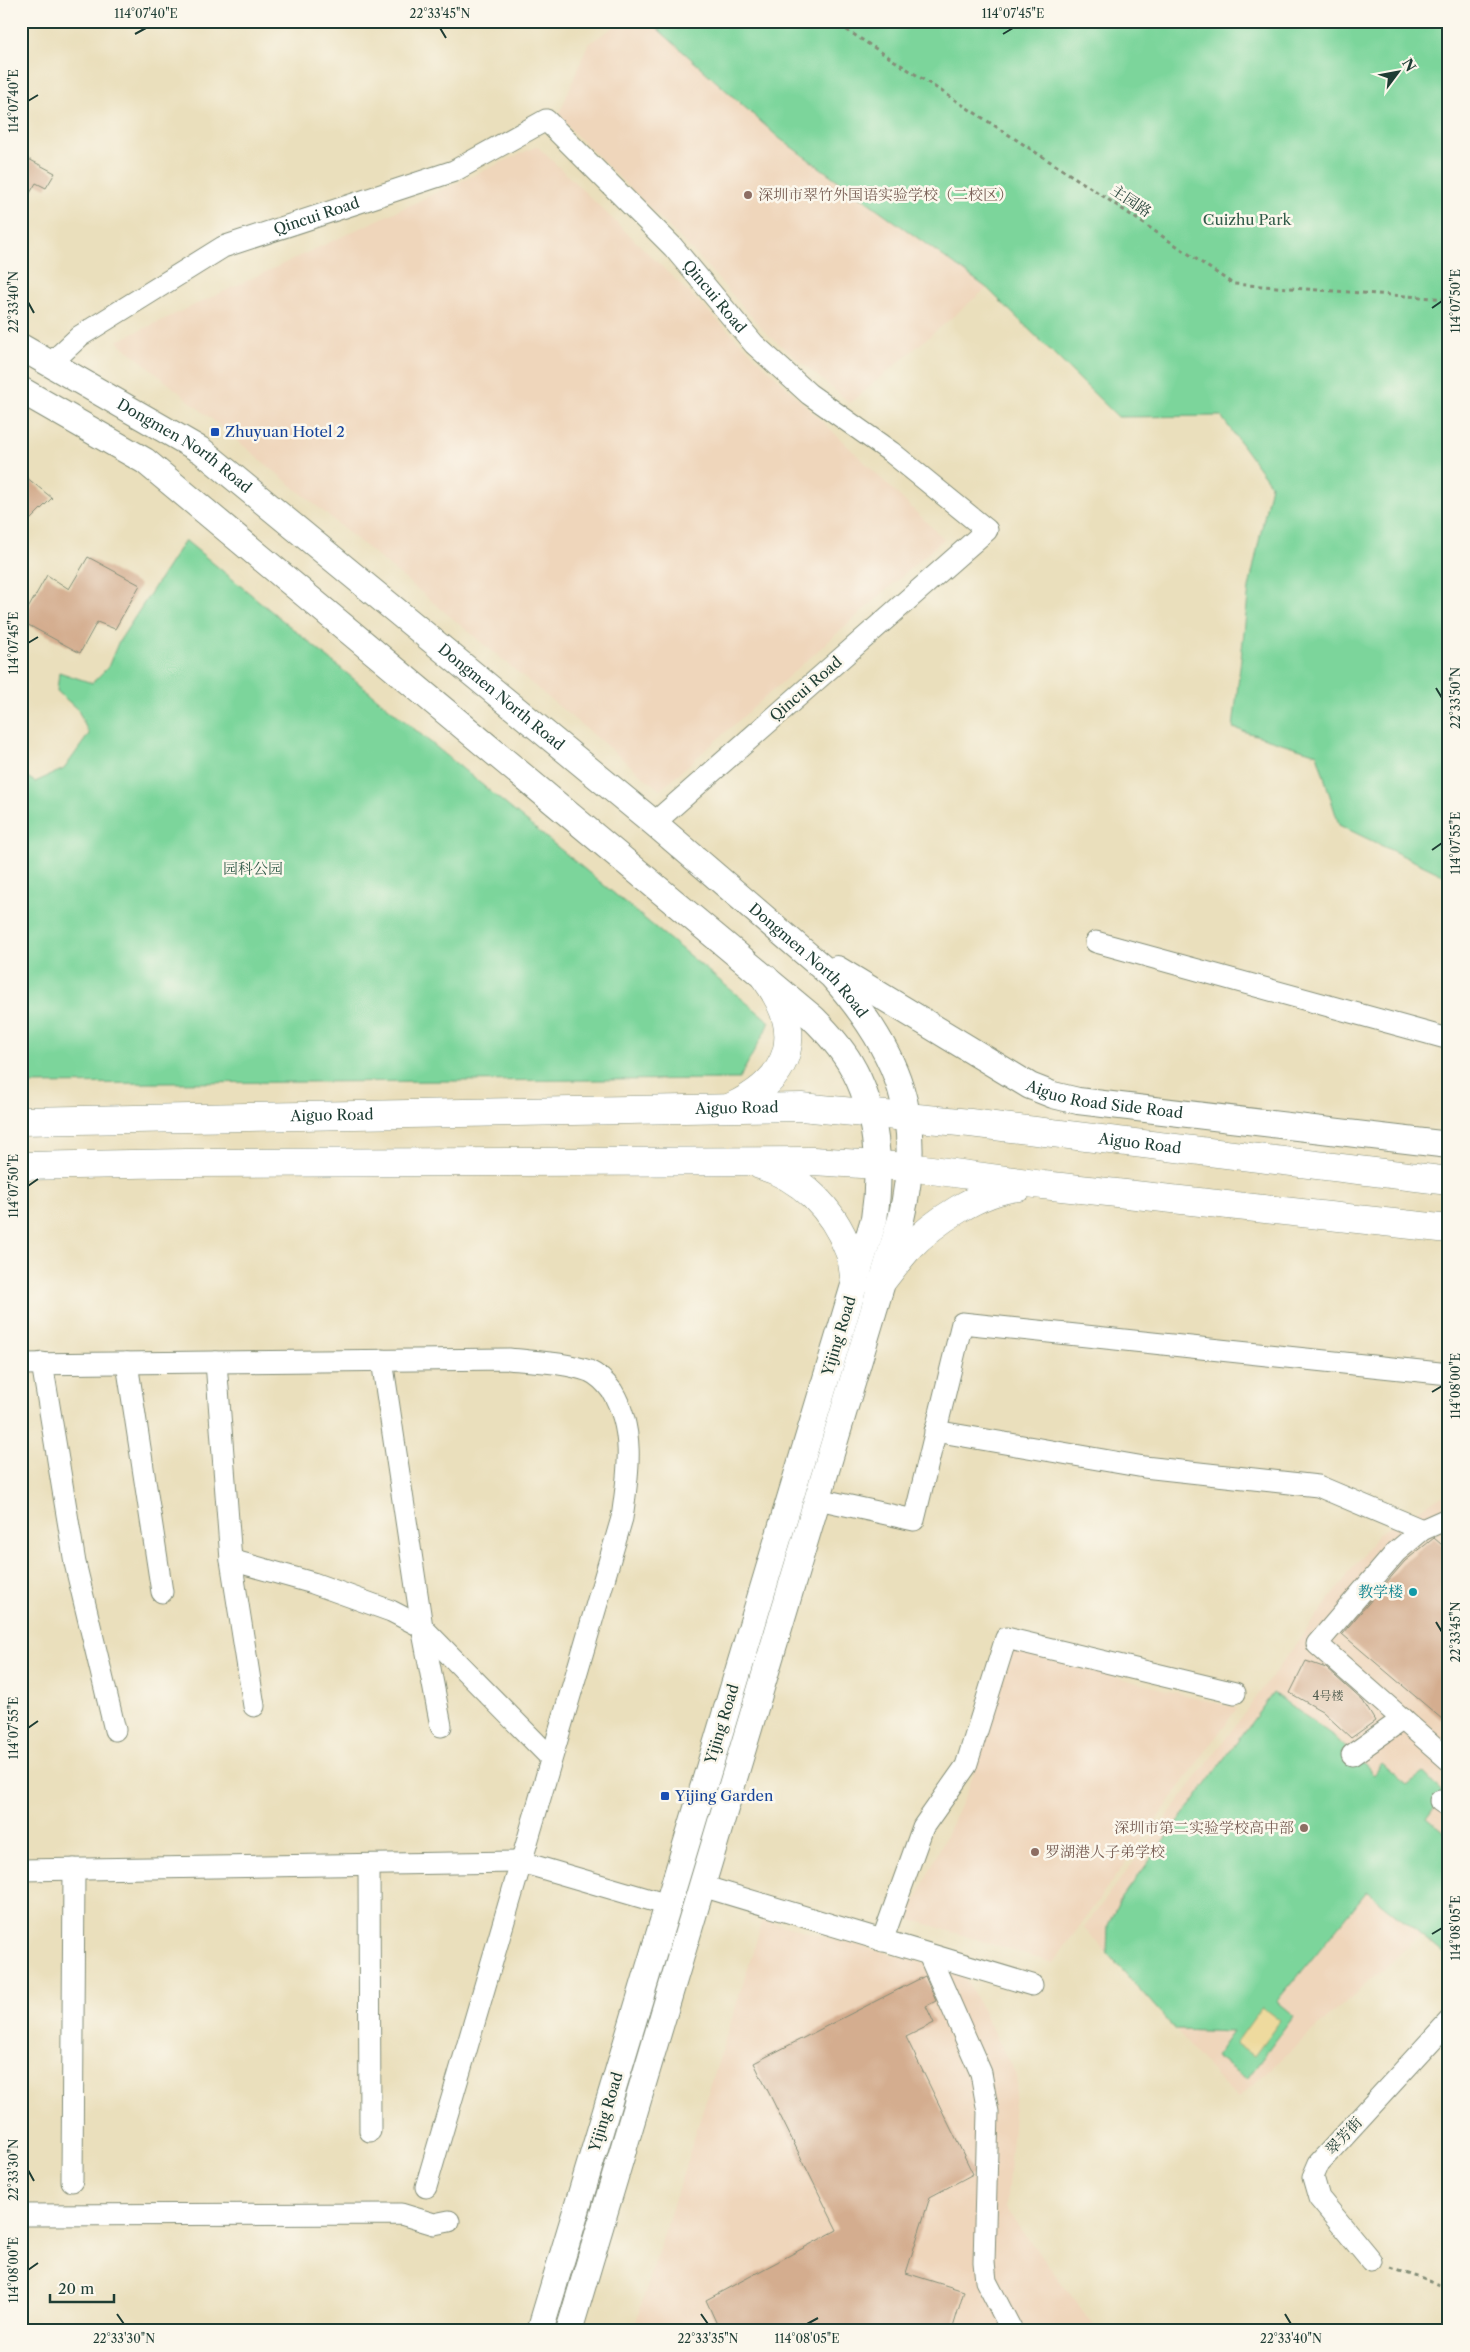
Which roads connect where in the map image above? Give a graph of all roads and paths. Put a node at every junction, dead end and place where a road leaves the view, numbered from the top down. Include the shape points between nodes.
1 (833, 21) edge
2 (1449, 299) edge
3 (21, 348) edge
4 (50, 364) junction
5 (21, 390) edge
6 (654, 823) junction
7 (1096, 942) dead end
8 (800, 947) junction
9 (765, 978) junction
10 (1449, 1039) edge
11 (729, 1108) junction
12 (870, 1114) junction
13 (908, 1117) junction
14 (21, 1121) edge
15 (1449, 1145) edge
16 (746, 1161) junction
17 (878, 1164) junction
18 (21, 1166) edge
19 (909, 1166) junction
20 (1449, 1181) edge
21 (1043, 1185) junction
22 (1449, 1229) edge
23 (883, 1280) junction
24 (855, 1283) junction
25 (382, 1360) junction
26 (216, 1362) junction
27 (42, 1363) junction
28 (127, 1363) junction
29 (21, 1364) edge
30 (1449, 1374) edge
31 (935, 1431) junction
32 (818, 1500) junction
33 (1449, 1518) edge
34 (1422, 1530) junction
35 (231, 1560) junction
36 (162, 1592) dead end
37 (422, 1627) junction
38 (1235, 1693) dead end
39 (254, 1706) dead end
40 (1404, 1719) junction
41 (441, 1726) dead end
42 (115, 1730) dead end
43 (1352, 1755) dead end
44 (552, 1758) junction
45 (1449, 1760) edge
46 (521, 1862) junction
47 (369, 1865) junction
48 (74, 1869) junction
49 (21, 1870) edge
50 (702, 1886) junction
51 (668, 1905) junction
52 (882, 1941) junction
53 (929, 1955) junction
54 (1032, 1985) dead end
55 (1449, 2021) edge
56 (370, 2131) dead end
57 (72, 2181) dead end
58 (426, 2187) dead end
59 (21, 2215) edge
60 (449, 2221) dead end
61 (1371, 2261) joint
62 (1449, 2288) edge
63 (540, 2331) edge
64 (569, 2331) edge
65 (1012, 2331) edge

1 - 2 path, 主园路 via 1233,284
3 - 4 main road, Dongmen North Road
4 - 6 main road, Dongmen North Road via 202,451
4 - 6 street, Qincui Road via 80,336 223,247 454,171 546,120 673,247 754,344 809,394 891,452 987,530
5 - 9 main road via 145,461
6 - 8 main road, Dongmen North Road
7 - 10 street
8 - 13 main road, Dongmen North Road via 852,998 885,1048 901,1084
8 - 15 main road, Aiguo Road Side Road via 1007,1074 1052,1095 1078,1101
9 - 11 highway via 785,1012 789,1032 786,1054 779,1070 766,1085 751,1098
9 - 12 main road via 835,1041 850,1064
11 - 12 highway, Aiguo Road via 801,1107
11 - 14 highway, Aiguo Road
12 - 13 highway, Aiguo Road
12 - 17 main road, Yijing Road
13 - 19 main road, Yijing Road
13 - 20 highway, Aiguo Road
16 - 17 highway
16 - 18 highway
16 - 24 highway via 776,1170 797,1182 819,1201 835,1222 849,1251
17 - 19 highway
17 - 24 main road, Yijing Road via 878,1199
19 - 21 highway
19 - 23 main road, Yijing Road via 905,1203
21 - 22 highway
21 - 23 highway via 986,1195 961,1208 908,1249
23 - 32 main road, Yijing Road
24 - 51 main road, Yijing Road
25 - 26 street
25 - 37 street
25 - 44 street via 510,1359 560,1364 591,1372 606,1383 626,1422 629,1456 622,1518
26 - 28 street
26 - 35 street
27 - 28 street
27 - 29 street
27 - 42 street via 75,1563
28 - 36 street
30 - 31 street via 962,1323
31 - 32 street via 914,1520
31 - 34 street via 1144,1467 1318,1486
32 - 50 main road, Yijing Road
33 - 34 street
34 - 40 street via 1396,1552 1317,1644
35 - 37 street via 313,1583
35 - 39 street
37 - 41 street
37 - 44 street
38 - 52 street via 1006,1638 966,1766 923,1827
40 - 43 street
40 - 45 street
44 - 46 street
46 - 47 street
46 - 51 street
46 - 58 street
47 - 48 street
47 - 56 street
48 - 49 street
48 - 57 street
50 - 52 street
50 - 64 main road, Yijing Road
51 - 63 main road, Yijing Road
52 - 53 street
53 - 54 street
53 - 65 street via 982,2074 988,2112 986,2281
55 - 61 street, 翠芳街 via 1319,2163 1313,2177 1319,2198
59 - 60 street via 400,2214 434,2224
61 - 62 path

